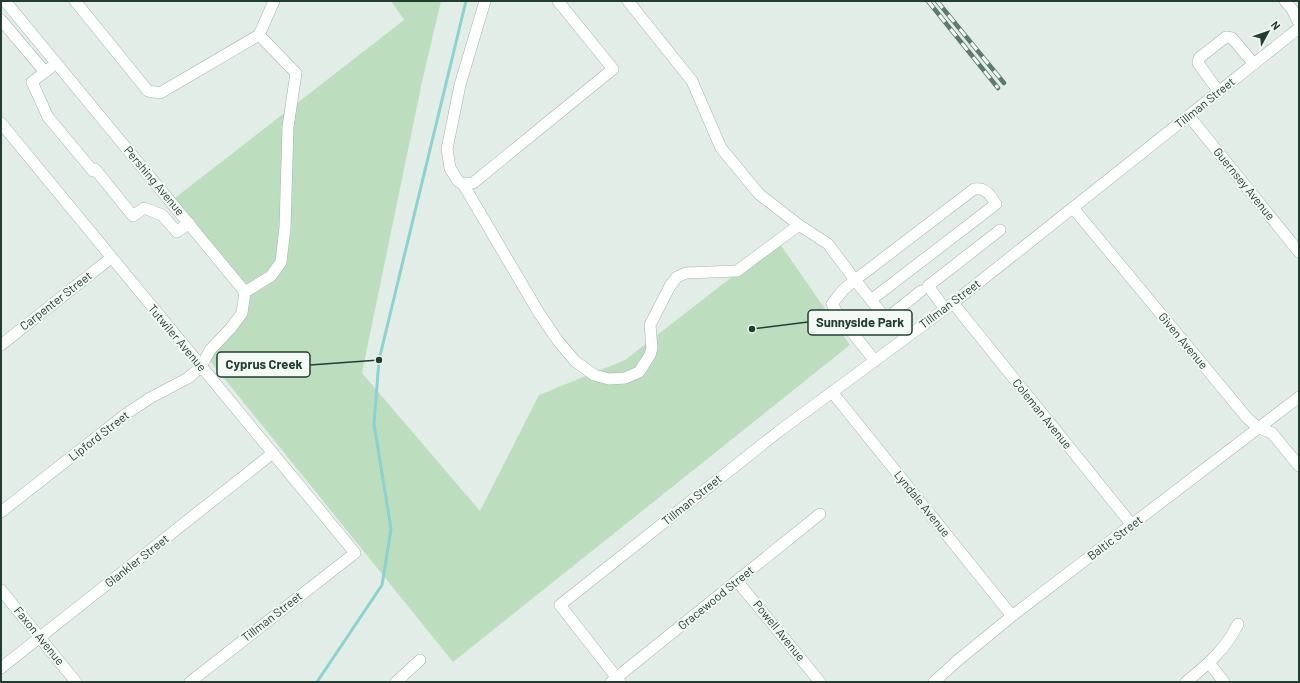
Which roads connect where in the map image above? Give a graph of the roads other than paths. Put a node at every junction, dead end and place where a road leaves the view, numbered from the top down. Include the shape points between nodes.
1 (5, 1) edge
2 (75, 1) edge
3 (274, 1) edge
4 (486, 1) edge
5 (558, 1) edge
6 (628, 1) edge
7 (1285, 1) edge
8 (1, 20) edge
9 (1299, 23) edge
10 (1299, 28) edge
11 (259, 35) junction
12 (55, 64) junction
13 (1254, 64) junction
14 (45, 72) junction
15 (1220, 92) junction
16 (1189, 116) junction
17 (1, 122) edge
18 (463, 184) junction
19 (1074, 208) junction
20 (189, 223) junction
21 (799, 225) junction
22 (1000, 230) dead end
23 (1299, 252) edge
24 (111, 258) junction
25 (858, 278) junction
26 (922, 291) dead end
27 (245, 292) junction
28 (871, 300) junction
29 (949, 306) junction
30 (1, 344) edge
31 (875, 361) junction
32 (201, 367) junction
33 (832, 392) junction
34 (1299, 398) edge
35 (1259, 428) junction
36 (273, 453) junction
37 (1299, 466) edge
38 (1, 512) edge
39 (820, 514) dead end
40 (1132, 525) junction
41 (355, 553) joint
42 (737, 581) junction
43 (1, 590) edge
44 (1012, 616) junction
45 (1238, 624) dead end
46 (40, 638) junction
47 (420, 660) dead end
48 (1209, 663) junction
49 (1, 668) edge
50 (616, 680) edge
51 (76, 682) edge
52 (190, 682) edge
53 (396, 682) edge
54 (820, 682) edge
55 (934, 682) edge
56 (1186, 682) edge
57 (1224, 682) edge

1 - 12 street, Pershing Avenue
2 - 11 street via 148,91 160,92
3 - 11 street
4 - 18 street via 460,85 447,149 450,168
5 - 18 street via 613,69 473,183
6 - 21 street via 692,81 721,148 758,194
7 - 9 street
8 - 14 street
10 - 13 street, Tillman Street
11 - 27 street via 296,73 288,128 285,228 281,262 271,276
12 - 14 street
12 - 20 street, Pershing Avenue
13 - 15 street, Tillman Street
13 - 15 street via 1232,38 1226,37 1199,58 1198,63
14 - 20 street via 32,82 48,117 133,216 144,208 162,215 177,232
15 - 16 street, Tillman Street
16 - 19 street, Tillman Street
16 - 23 street, Guernsey Avenue
17 - 24 street, Tutwiler Avenue
18 - 21 street via 558,341 575,361 594,375 609,379 625,378 639,372 652,348 650,325 666,292 678,277 686,273 738,271
19 - 29 street, Tillman Street
19 - 35 street, Given Avenue via 1248,419
20 - 27 street, Pershing Avenue
21 - 25 street via 828,244
22 - 29 street, Coleman Avenue via 928,286
24 - 30 street, Carpenter Street
24 - 32 street, Tutwiler Avenue
25 - 28 street
25 - 28 street via 974,189 987,191 996,204
25 - 31 street via 843,290 832,304
26 - 28 street via 886,319
27 - 32 street via 242,313 210,350
29 - 31 street, Tillman Street
29 - 40 street, Coleman Avenue
31 - 33 street, Tillman Street
32 - 36 street, Tutwiler Avenue
32 - 38 street, Lipford Street via 188,378 126,414
33 - 44 street, Lyndale Avenue
33 - 50 street, Tillman Street via 560,605
34 - 35 street, Baltic Street
35 - 37 street, Given Avenue via 1272,432
35 - 40 street, Baltic Street
36 - 41 street, Tutwiler Avenue
36 - 46 street, Glankler Street
39 - 42 street, Gracewood Street
40 - 44 street, Baltic Street
41 - 52 street, Tillman Street
42 - 50 street, Gracewood Street
42 - 54 street, Powell Avenue
43 - 46 street, Faxon Avenue
44 - 55 street, Baltic Street
45 - 48 street via 1226,645
46 - 49 street, Glankler Street
46 - 51 street, Faxon Avenue
47 - 53 street
48 - 56 street
48 - 57 street

